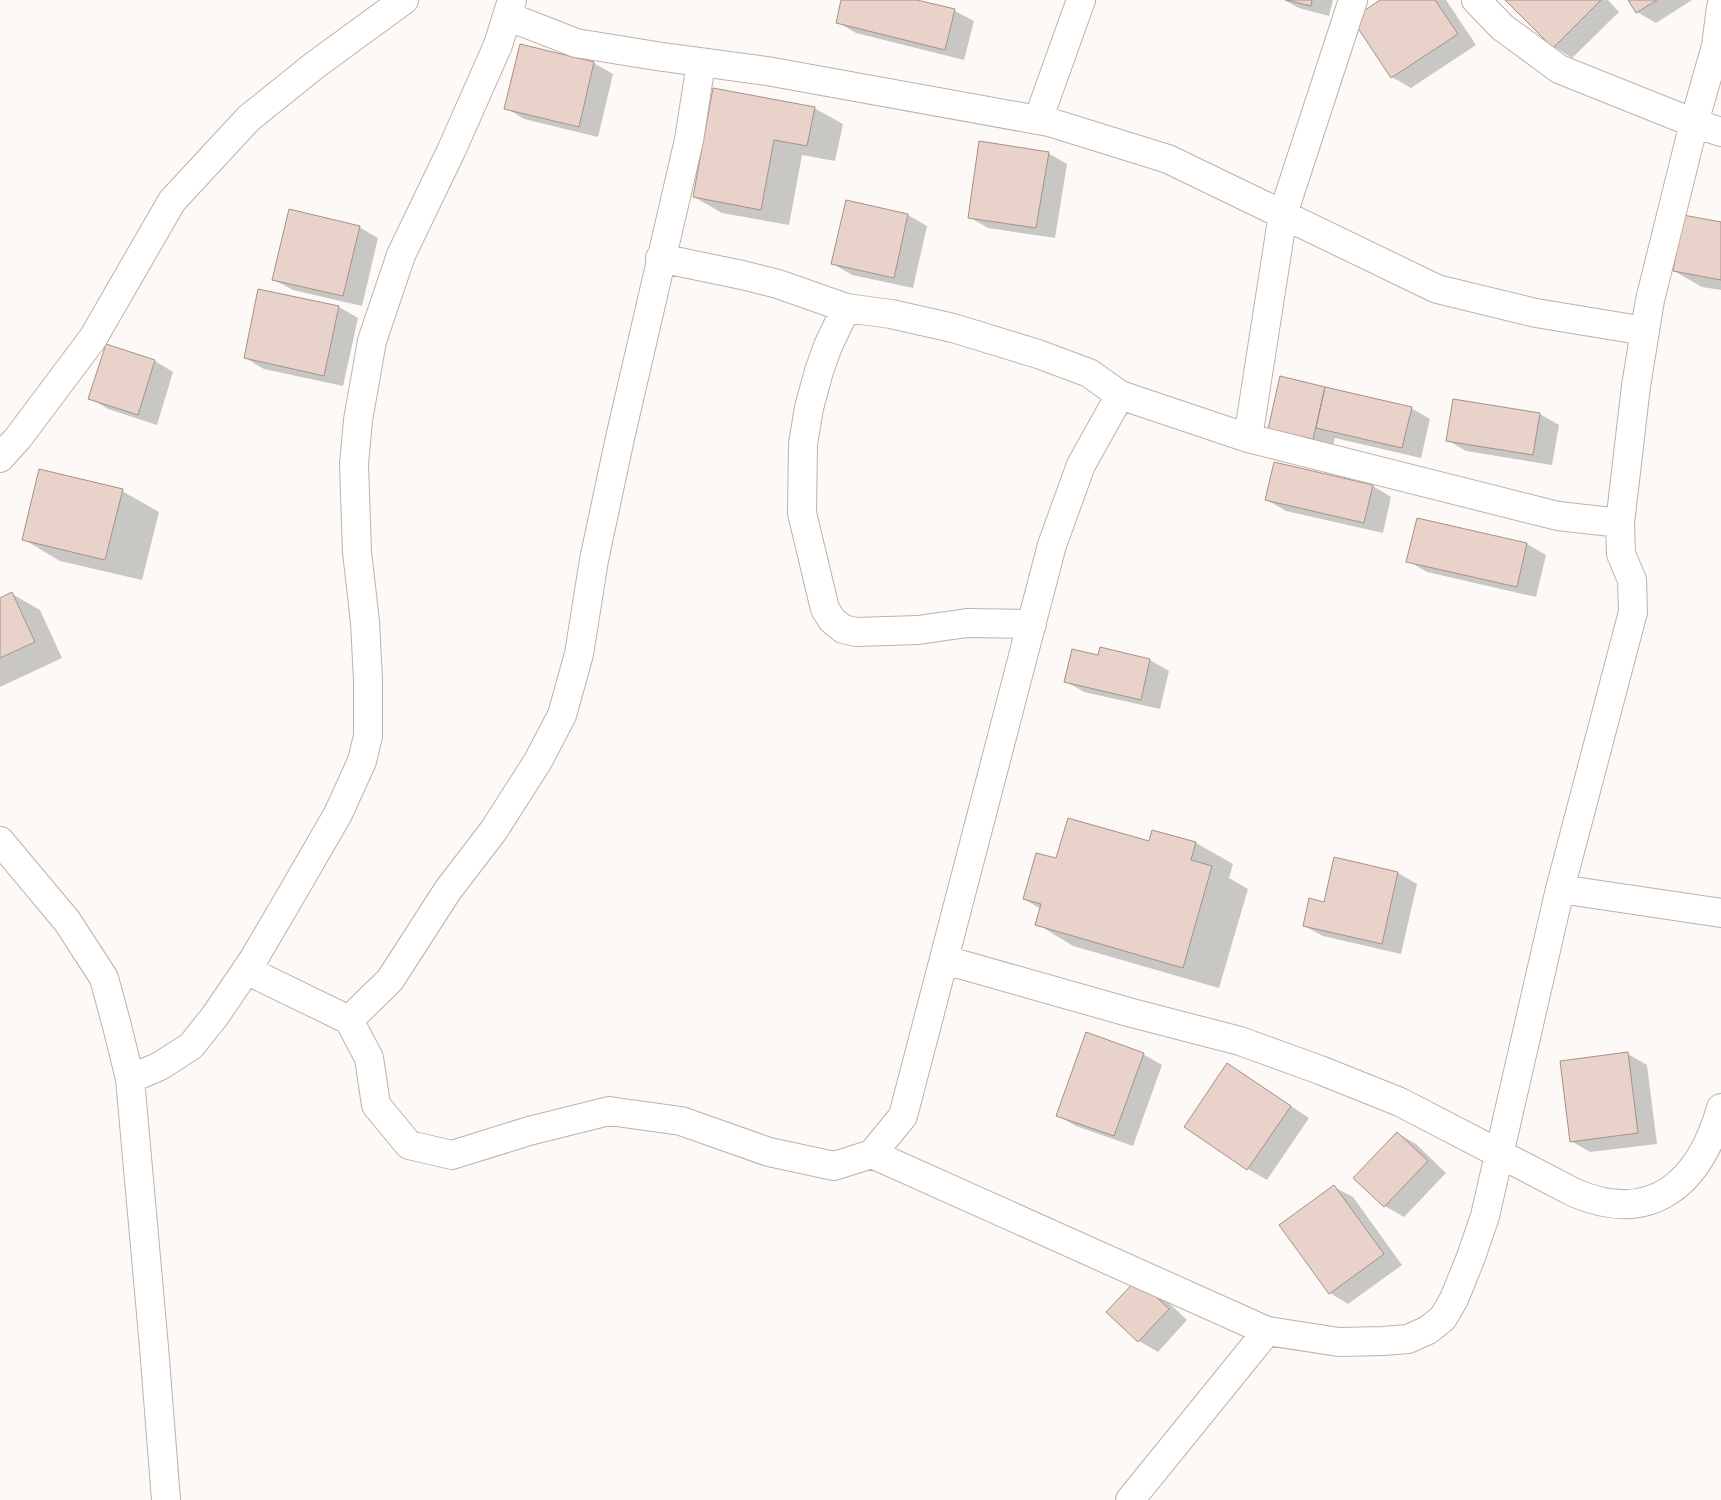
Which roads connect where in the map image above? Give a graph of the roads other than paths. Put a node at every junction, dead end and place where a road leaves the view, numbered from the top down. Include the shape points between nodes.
1 (404, 0) edge
2 (1081, 0) edge
3 (1353, 0) edge
4 (1476, 0) edge
5 (1721, 7) edge
6 (510, 8) edge
7 (701, 63) junction
8 (1038, 120) junction
9 (1694, 123) junction
10 (1721, 132) edge
11 (1282, 214) junction
12 (660, 258) junction
13 (846, 308) junction
14 (1645, 331) junction
15 (1120, 395) junction
16 (1248, 438) junction
17 (0, 458) edge
18 (1620, 523) junction
19 (1032, 624) junction
20 (0, 841) edge
21 (1560, 889) junction
22 (1721, 912) edge
23 (945, 960) junction
24 (246, 970) junction
25 (349, 1020) junction
26 (130, 1079) junction
27 (1721, 1108) edge
28 (1498, 1153) junction
29 (872, 1154) junction
30 (1267, 1331) junction
31 (166, 1500) edge
32 (1130, 1500) edge

1 - 17 street via 249,118 172,201 93,338
2 - 8 street
3 - 11 street
4 - 9 street via 1502,27 1559,69
5 - 9 street via 1716,46
6 - 7 street via 576,43
6 - 24 street via 498,44 401,255 372,341 354,464 356,552 368,680 368,736 362,761 338,814
7 - 8 street via 767,71
7 - 12 street via 689,140
8 - 11 street via 1168,159
9 - 10 street
9 - 14 street
11 - 14 street via 1437,289 1536,313
11 - 16 street
12 - 13 street via 778,284
12 - 25 street via 594,560 579,654 562,715 538,762 494,830 448,890 390,980
13 - 15 street via 953,328 1038,354 1088,373
13 - 19 street via 819,371 803,444 802,513 825,609 832,620 856,632 918,630 968,623
14 - 18 street
15 - 16 street
15 - 19 street via 1081,465 1052,545
16 - 18 street via 1558,516
18 - 21 street via 1621,554 1632,580 1634,612
19 - 23 street
20 - 26 street via 67,921 104,978
21 - 22 street
21 - 28 street
23 - 28 street via 1240,1041 1400,1102
23 - 29 street via 903,1116
24 - 25 street
24 - 26 street via 191,1046 160,1066
25 - 29 street via 368,1058 376,1104 409,1145 452,1155 528,1131 609,1111 680,1121 769,1152 834,1166
26 - 31 street
27 - 28 street via 1704,1152 1689,1173 1674,1188 1636,1205 1594,1201
28 - 30 street via 1471,1257 1443,1318 1428,1330 1408,1338 1339,1342
29 - 30 street
30 - 32 street

